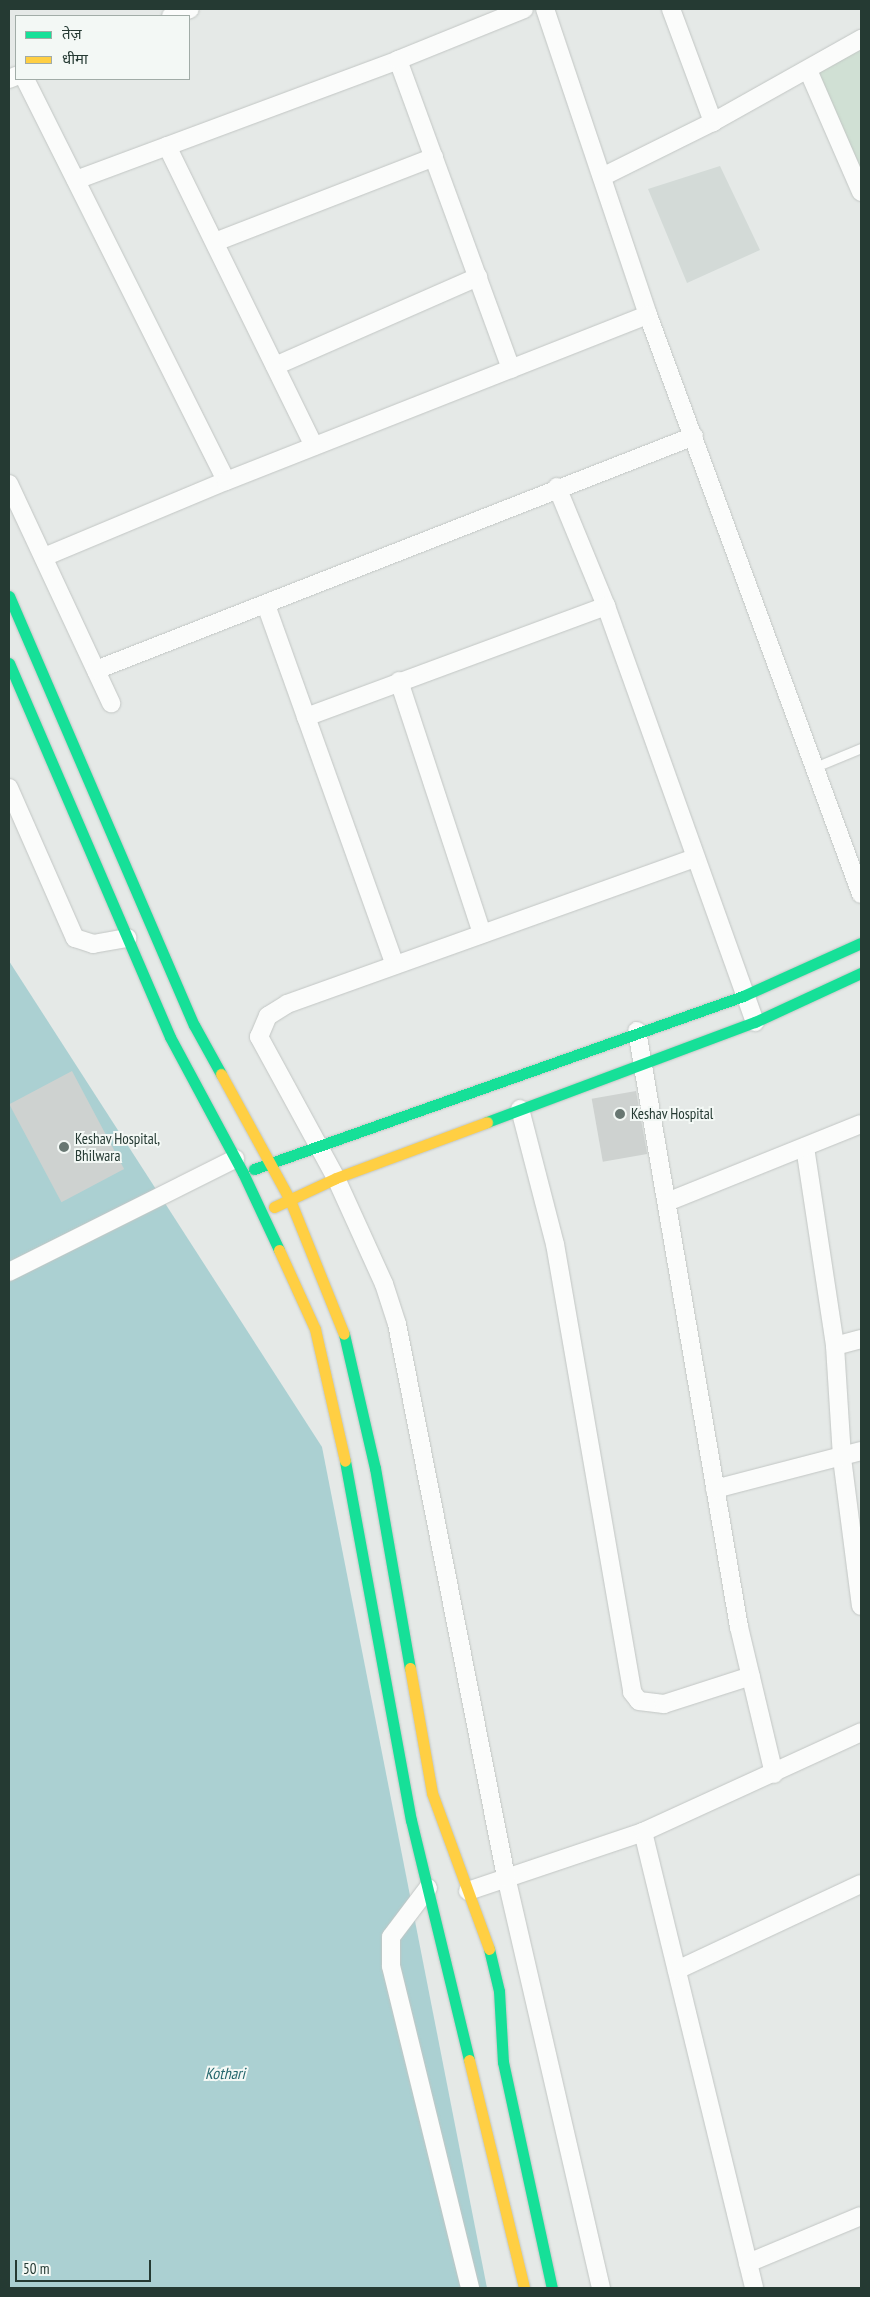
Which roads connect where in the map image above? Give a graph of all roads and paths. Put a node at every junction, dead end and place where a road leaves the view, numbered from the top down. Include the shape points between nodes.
1 (190, 9) edge
2 (524, 9) edge
3 (545, 9) edge
4 (671, 9) edge
5 (174, 15) edge
6 (861, 39) edge
7 (398, 60) junction
8 (808, 70) junction
9 (26, 80) edge
10 (713, 122) junction
11 (167, 146) junction
12 (434, 156) junction
13 (604, 176) junction
14 (76, 180) junction
15 (861, 192) edge
16 (214, 242) junction
17 (478, 277) junction
18 (648, 315) junction
19 (275, 366) junction
20 (511, 369) junction
21 (694, 436) junction
22 (314, 446) junction
23 (226, 481) junction
24 (9, 484) edge
25 (558, 487) junction
26 (44, 557) junction
27 (9, 596) edge
28 (266, 605) junction
29 (606, 606) junction
30 (9, 663) edge
31 (96, 670) junction
32 (399, 681) junction
33 (112, 703) dead end
34 (306, 717) junction
35 (861, 748) edge
36 (815, 767) junction
37 (9, 788) edge
38 (695, 858) junction
39 (861, 894) edge
40 (482, 934) junction
41 (127, 938) junction
42 (861, 943) edge
43 (395, 964) junction
44 (861, 973) edge
45 (744, 996) junction
46 (755, 1022) junction
47 (637, 1031) junction
48 (643, 1061) junction
49 (520, 1109) junction
50 (861, 1124) edge
51 (318, 1144) junction
52 (805, 1147) junction
53 (269, 1162) junction
54 (239, 1166) junction
55 (336, 1178) junction
56 (290, 1200) junction
57 (667, 1202) junction
58 (261, 1212) junction
59 (9, 1272) edge
60 (861, 1339) edge
61 (835, 1346) junction
62 (861, 1451) edge
63 (842, 1458) junction
64 (714, 1489) junction
65 (861, 1606) edge
66 (751, 1676) junction
67 (861, 1732) edge
68 (774, 1774) junction
69 (643, 1832) junction
70 (506, 1877) junction
71 (861, 1884) edge
72 (428, 1888) junction
73 (468, 1891) junction
74 (677, 1970) junction
75 (861, 2216) edge
76 (748, 2263) junction
77 (470, 2288) edge
78 (524, 2288) edge
79 (552, 2288) edge
80 (601, 2288) edge
81 (754, 2288) edge

1 - 5 street
2 - 7 street
3 - 13 street
4 - 10 street
6 - 8 street
7 - 11 street
7 - 12 street
8 - 10 street
8 - 15 street
9 - 14 street
10 - 13 street
11 - 14 street
11 - 16 street
12 - 16 street
12 - 17 street
13 - 18 street
14 - 23 street
16 - 19 street
17 - 19 street
17 - 20 street
18 - 20 street
18 - 21 street
19 - 22 street
20 - 22 street
21 - 25 street
21 - 36 street
22 - 23 street
23 - 26 street
24 - 26 street
25 - 28 street
25 - 29 street
26 - 31 street
27 - 53 main road via 194,1025
28 - 31 street
28 - 34 street
29 - 32 street
29 - 38 street
30 - 41 main road
31 - 33 street
32 - 34 street
32 - 40 street
34 - 43 street
35 - 36 lane
36 - 39 street
37 - 41 street via 74,938 93,944
38 - 40 street
38 - 45 street
40 - 43 street
41 - 54 main road via 170,1037
42 - 45 main road via 804,966
43 - 51 street via 287,1004 263,1022 259,1037 262,1046
44 - 46 main road
45 - 46 street
45 - 47 main road
46 - 48 main road
47 - 48 street
47 - 51 main road via 507,1082
48 - 49 main road
48 - 57 street
49 - 55 main road
49 - 66 street via 555,1244 632,1692 639,1701 664,1704
50 - 52 street
51 - 53 main road
51 - 55 street
52 - 57 street
52 - 61 street
53 - 54 main road
53 - 56 main road
54 - 58 main road
54 - 59 street
55 - 56 main road
55 - 70 street via 384,1284 405,1353
56 - 58 main road
56 - 73 main road via 344,1330 374,1468 432,1793
57 - 64 street
58 - 72 main road via 316,1329 332,1393 407,1801
60 - 61 street
61 - 63 street
62 - 63 street
63 - 64 street
63 - 65 street
64 - 66 street
66 - 68 street
67 - 68 street
68 - 69 street
69 - 70 street
69 - 74 street
70 - 73 street
70 - 80 street
71 - 74 street
72 - 77 street via 391,1937 391,1966
72 - 78 main road
73 - 79 main road via 492,1958 499,1991 502,2062
74 - 76 street
75 - 76 street
76 - 81 street

